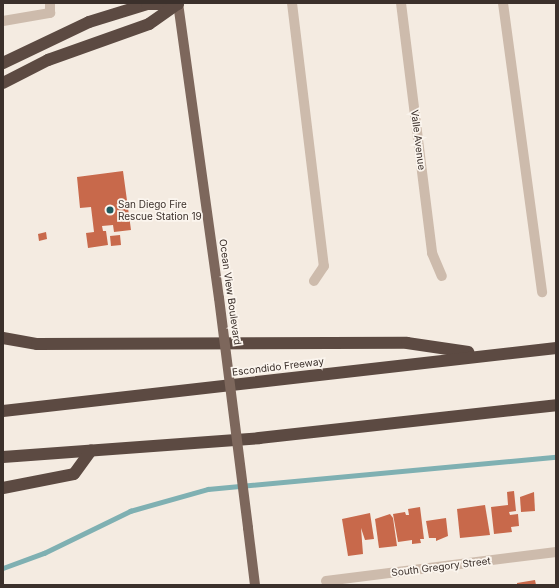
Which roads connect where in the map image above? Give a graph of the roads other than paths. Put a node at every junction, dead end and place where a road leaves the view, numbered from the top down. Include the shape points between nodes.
1 (180, 3) edge
2 (292, 3) edge
3 (401, 3) edge
4 (503, 3) edge
5 (50, 8) edge
6 (3, 21) edge
7 (3, 63) edge
8 (3, 83) edge
9 (442, 276) dead end
10 (314, 281) dead end
11 (542, 292) dead end
12 (3, 338) edge
13 (556, 348) edge
14 (485, 354) junction
15 (556, 405) edge
16 (3, 411) edge
17 (91, 451) junction
18 (3, 458) edge
19 (3, 488) edge
20 (556, 552) edge
21 (326, 581) dead end
22 (255, 585) edge

1 - 7 highway via 147,4 89,22
1 - 8 highway via 149,24 48,60
1 - 22 main road, Ocean View Boulevard, bridge
2 - 10 street via 324,266
3 - 9 street, Valle Avenue via 432,253
4 - 11 street
5 - 6 street
12 - 14 highway via 37,344 407,343
13 - 14 highway, Escondido Freeway
14 - 16 highway, Escondido Freeway
15 - 17 highway via 259,438
17 - 18 highway
17 - 19 highway via 74,474
20 - 21 street, South Gregory Street

